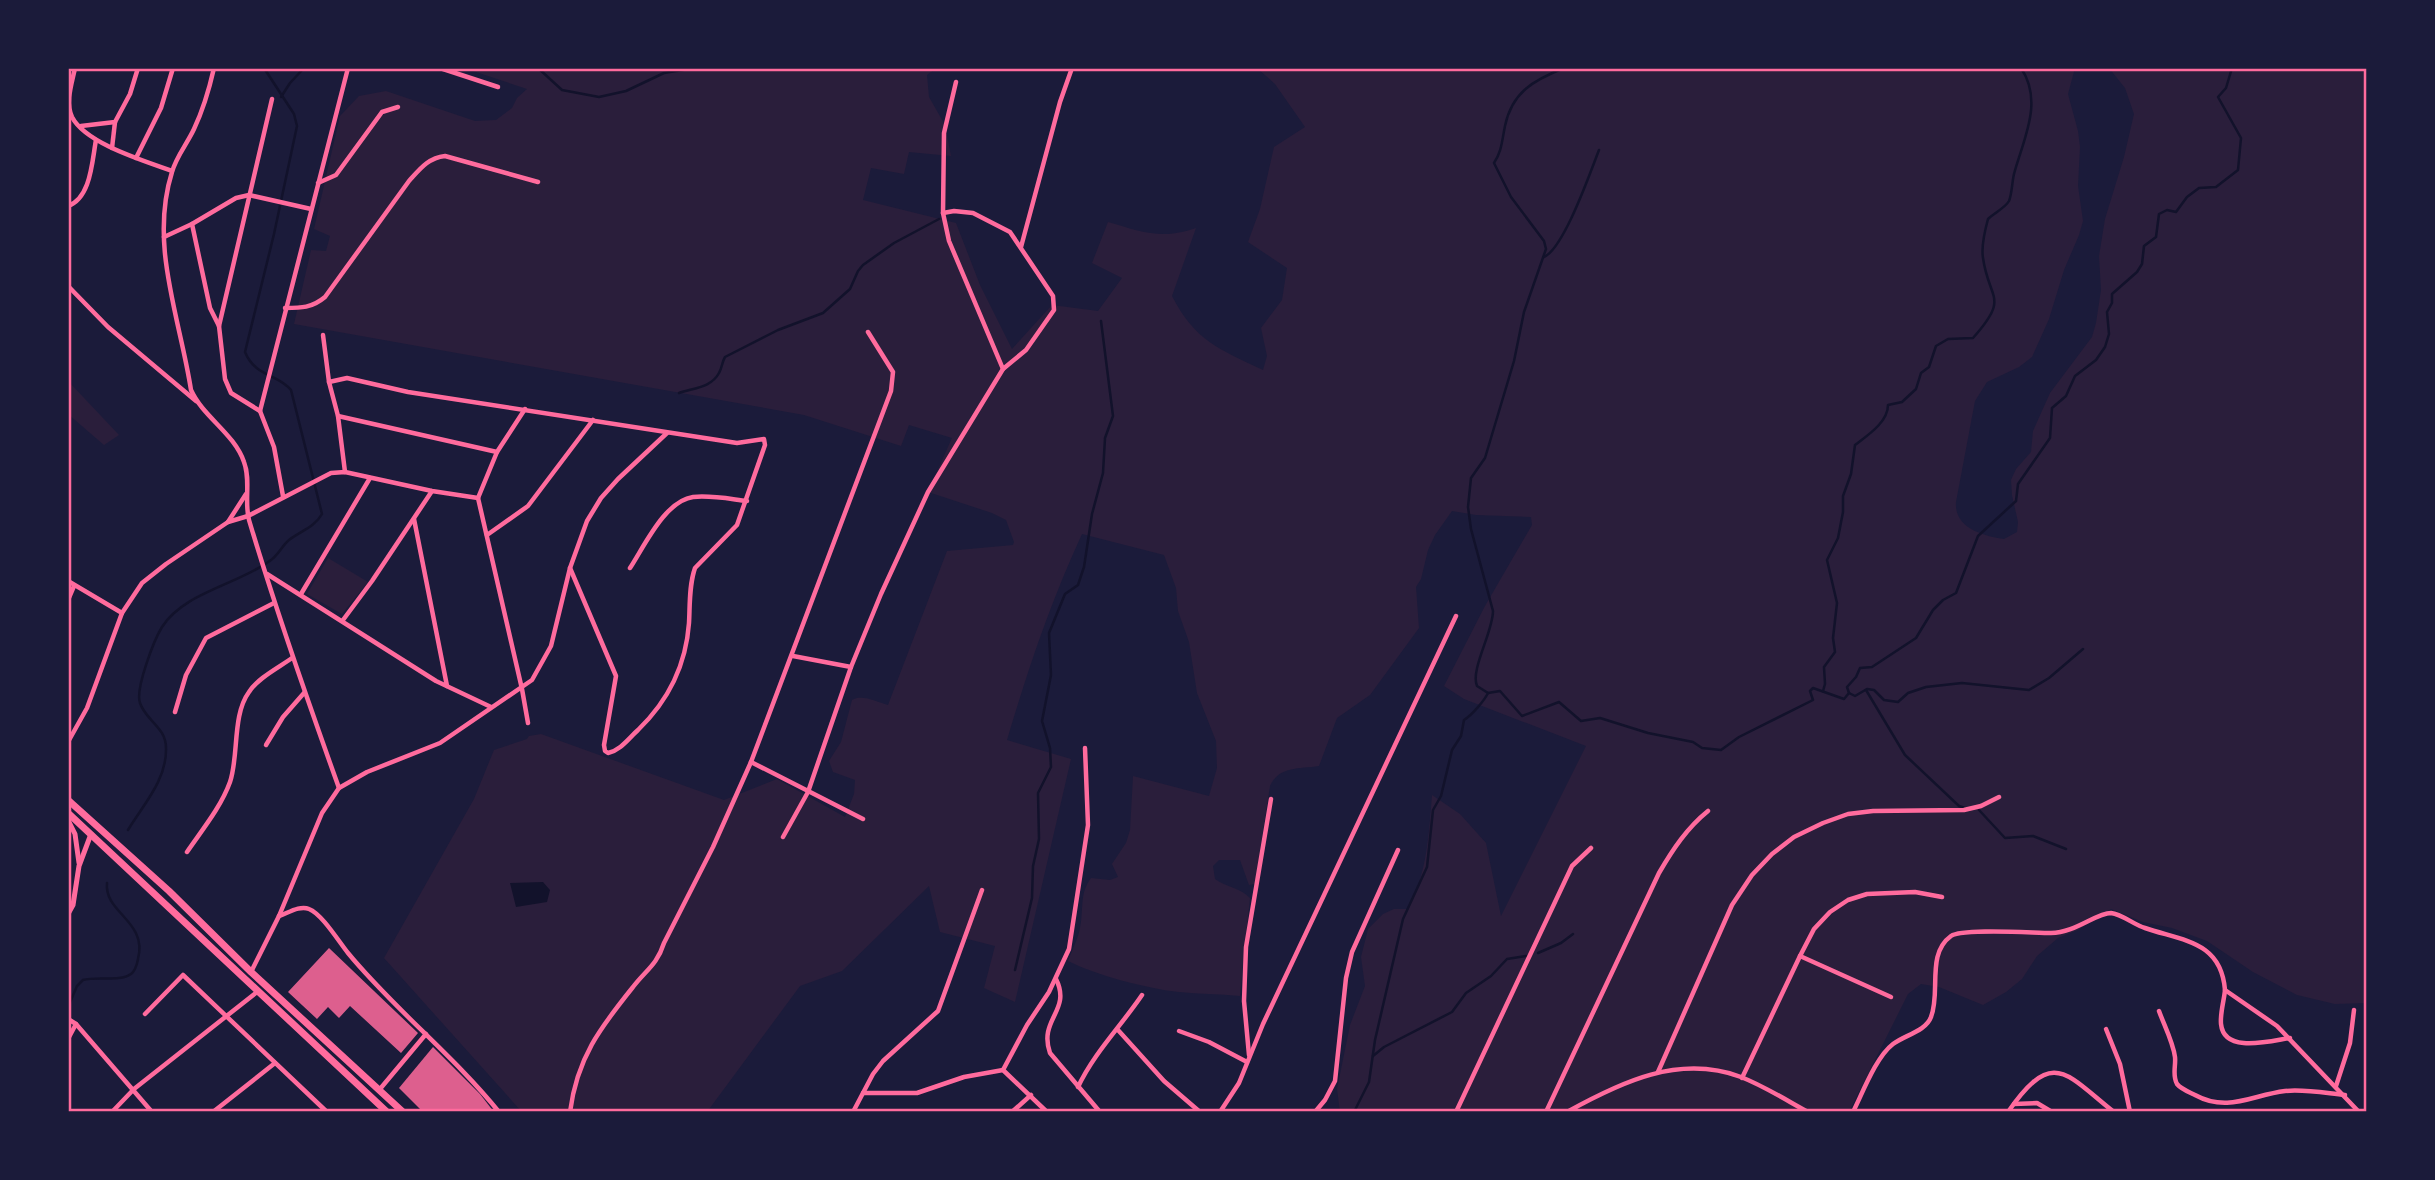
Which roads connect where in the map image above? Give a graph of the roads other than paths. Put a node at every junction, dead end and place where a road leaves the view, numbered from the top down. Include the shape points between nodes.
1 (75, 68) edge
2 (138, 68) edge
3 (173, 68) edge
4 (214, 68) edge
5 (348, 68) edge
6 (440, 68) edge
7 (1072, 68) edge
8 (956, 82) dead end
9 (498, 87) dead end
10 (272, 99) dead end
11 (398, 107) dead end
12 (115, 121) junction
13 (81, 126) junction
14 (96, 140) junction
15 (112, 148) junction
16 (136, 158) junction
17 (172, 171) junction
18 (538, 182) dead end
19 (318, 183) junction
20 (249, 195) junction
21 (68, 206) edge
22 (311, 209) junction
23 (943, 213) junction
24 (192, 225) junction
25 (163, 237) junction
26 (1021, 247) junction
27 (68, 286) edge
28 (285, 308) junction
29 (219, 326) junction
30 (868, 332) dead end
31 (323, 335) dead end
32 (1003, 369) junction
33 (328, 382) junction
34 (197, 402) junction
35 (525, 409) junction
36 (260, 411) junction
37 (338, 416) junction
38 (593, 419) junction
39 (668, 433) junction
40 (497, 452) junction
41 (345, 472) junction
42 (370, 478) junction
43 (432, 491) junction
44 (246, 493) junction
45 (283, 496) junction
46 (478, 498) junction
47 (747, 501) junction
48 (248, 516) junction
49 (414, 519) junction
50 (228, 522) junction
51 (487, 535) junction
52 (570, 568) junction
53 (629, 568) dead end
54 (267, 574) junction
55 (68, 581) edge
56 (74, 586) junction
57 (301, 594) junction
58 (68, 600) edge
59 (274, 603) junction
60 (122, 613) junction
61 (1456, 616) dead end
62 (343, 621) junction
63 (793, 656) junction
64 (292, 658) junction
65 (851, 667) junction
66 (447, 686) junction
67 (522, 689) junction
68 (304, 693) junction
69 (492, 707) junction
70 (175, 712) dead end
71 (528, 723) dead end
72 (68, 743) edge
73 (266, 745) dead end
74 (1085, 748) dead end
75 (751, 762) junction
76 (339, 788) junction
77 (808, 792) junction
78 (1998, 797) dead end
79 (1271, 799) dead end
80 (68, 800) edge
81 (1708, 811) dead end
82 (68, 813) edge
83 (863, 819) dead end
84 (68, 820) edge
85 (95, 825) junction
86 (75, 834) junction
87 (783, 837) dead end
88 (89, 838) junction
89 (1591, 848) dead end
90 (1398, 850) dead end
91 (187, 852) dead end
92 (79, 866) junction
93 (982, 890) dead end
94 (1942, 897) dead end
95 (68, 914) edge
96 (279, 916) junction
97 (1800, 956) junction
98 (251, 972) junction
99 (1056, 979) junction
100 (248, 984) junction
101 (2225, 990) junction
102 (257, 992) junction
103 (1142, 995) dead end
104 (1891, 997) dead end
105 (2354, 1010) dead end
106 (2159, 1011) dead end
107 (145, 1014) dead end
108 (228, 1015) junction
109 (68, 1019) edge
110 (76, 1024) junction
111 (2106, 1029) dead end
112 (1118, 1030) junction
113 (1179, 1031) dead end
114 (426, 1034) junction
115 (68, 1038) edge
116 (2290, 1038) junction
117 (1249, 1056) junction
118 (1247, 1062) junction
119 (275, 1063) junction
120 (1003, 1070) junction
121 (1658, 1072) junction
122 (1742, 1078) junction
123 (2336, 1086) junction
124 (1078, 1087) junction
125 (134, 1089) junction
126 (380, 1089) junction
127 (862, 1093) junction
128 (1031, 1095) junction
129 (2346, 1095) junction
130 (2014, 1104) junction
131 (2046, 1109) edge
132 (323, 1111) edge
133 (112, 1112) edge
134 (152, 1112) edge
135 (213, 1112) edge
136 (387, 1112) edge
137 (403, 1112) edge
138 (499, 1112) edge
139 (570, 1112) edge
140 (853, 1112) edge
141 (1012, 1112) edge
142 (1047, 1112) edge
143 (1100, 1112) edge
144 (1200, 1112) edge
145 (1220, 1112) edge
146 (1315, 1112) edge
147 (1456, 1112) edge
148 (1546, 1112) edge
149 (1567, 1112) edge
150 (1808, 1112) edge
151 (1853, 1112) edge
152 (2008, 1112) edge
153 (2052, 1112) edge
154 (2113, 1112) edge
155 (2130, 1112) edge
156 (2359, 1112) edge

1 - 13 street via 70,106 72,118
2 - 12 street
3 - 16 street via 162,108
4 - 17 street via 201,113
5 - 19 street
6 - 9 street
7 - 26 street
8 - 23 street via 944,133
10 - 20 street
11 - 19 street via 382,112 336,176
12 - 13 street
12 - 15 street
13 - 14 street
14 - 15 street
14 - 21 street via 87,184
15 - 16 street
16 - 17 street
17 - 25 street
18 - 28 street via 435,157 409,181 325,297 306,308
19 - 22 street
20 - 22 street
20 - 24 street
20 - 29 street
22 - 28 street
23 - 26 street via 973,213 1010,232
23 - 32 street via 949,241
24 - 25 street
24 - 29 street via 210,309
25 - 34 street via 173,303
26 - 32 street via 1055,306 1026,350
27 - 34 street via 108,327
28 - 36 street
29 - 36 street via 231,393
30 - 63 street via 892,372 891,391
31 - 33 street
32 - 65 street via 928,492
33 - 35 street via 347,378
33 - 37 street
34 - 44 street via 245,463
35 - 38 street
35 - 40 street
36 - 45 street via 274,447
37 - 40 street
37 - 41 street
38 - 39 street
38 - 51 street via 528,506
39 - 47 street via 743,443 762,439 765,445
39 - 52 street via 601,498
40 - 46 street
41 - 42 street
41 - 45 street via 331,473
42 - 43 street
42 - 57 street
43 - 46 street
43 - 49 street
44 - 48 street
44 - 50 street
45 - 48 street
46 - 51 street
47 - 52 street via 734,531 695,568 688,628 672,689 645,724 608,753 604,745 616,676
47 - 53 street via 708,496 678,502
48 - 50 street
48 - 54 street
49 - 62 street
49 - 66 street
50 - 60 street via 142,583
51 - 67 street
52 - 67 street via 551,646
54 - 57 street
54 - 59 street
55 - 56 street
56 - 58 street
56 - 60 street
57 - 62 street
59 - 64 street
59 - 70 street via 206,638 186,676
60 - 72 street via 87,708
61 - 117 street
62 - 66 street
63 - 65 street
63 - 75 street
64 - 68 street
64 - 91 street via 247,694 231,781
65 - 77 street
66 - 69 street
67 - 69 street
67 - 71 street
68 - 73 street
68 - 76 street
69 - 76 street via 433,746
74 - 99 street via 1088,825 1073,934
75 - 77 street
75 - 139 street via 659,958 588,1047
76 - 96 street via 322,813
77 - 83 street
77 - 87 street
78 - 121 street via 1964,810 1848,814 1794,837 1772,854 1732,905
79 - 117 street via 1247,947 1244,1001
80 - 85 highway
81 - 148 street via 1680,839 1659,873
82 - 88 highway
84 - 86 street
85 - 88 street
85 - 98 highway
86 - 88 street
86 - 92 street
88 - 92 street
88 - 100 highway
89 - 147 street via 1573,866
90 - 146 street via 1352,952 1335,1081
92 - 95 street
93 - 127 street via 939,1012 883,1062
94 - 97 street via 1895,892 1848,900 1814,929
96 - 98 street
96 - 114 street via 302,908 317,914
97 - 104 street
97 - 122 street
98 - 100 street
98 - 126 highway
99 - 120 street
99 - 124 street via 1062,1001 1048,1027 1047,1044
100 - 102 highway
101 - 116 street
101 - 116 street via 2221,1024 2230,1039 2245,1043
101 - 151 street via 2220,964 2197,945 2112,913 2058,933 1959,932 1944,942 1940,952 1933,1012 1925,1026 1886,1050
102 - 108 street
102 - 136 highway
103 - 112 street
105 - 123 street via 2350,1043
106 - 129 street via 2175,1054 2177,1083 2204,1100 2233,1103 2283,1091
107 - 108 street via 183,975
108 - 119 street
108 - 125 street
109 - 110 street
110 - 115 street
110 - 125 street
111 - 155 street via 2120,1064
112 - 124 street via 1091,1062
112 - 144 street via 1164,1081
113 - 118 street
114 - 126 street
114 - 138 street
116 - 123 street
117 - 118 street
118 - 145 street
119 - 132 street
119 - 135 street
120 - 127 street via 917,1093
120 - 128 street
121 - 122 street via 1699,1069
121 - 149 street via 1610,1087
122 - 150 street
123 - 129 street
124 - 143 street
125 - 133 street
125 - 134 street
126 - 137 highway
127 - 140 street
128 - 141 street
128 - 142 street
129 - 156 street
130 - 131 street via 2037,1103
130 - 152 street
130 - 154 street via 2041,1077 2064,1073
131 - 153 street

